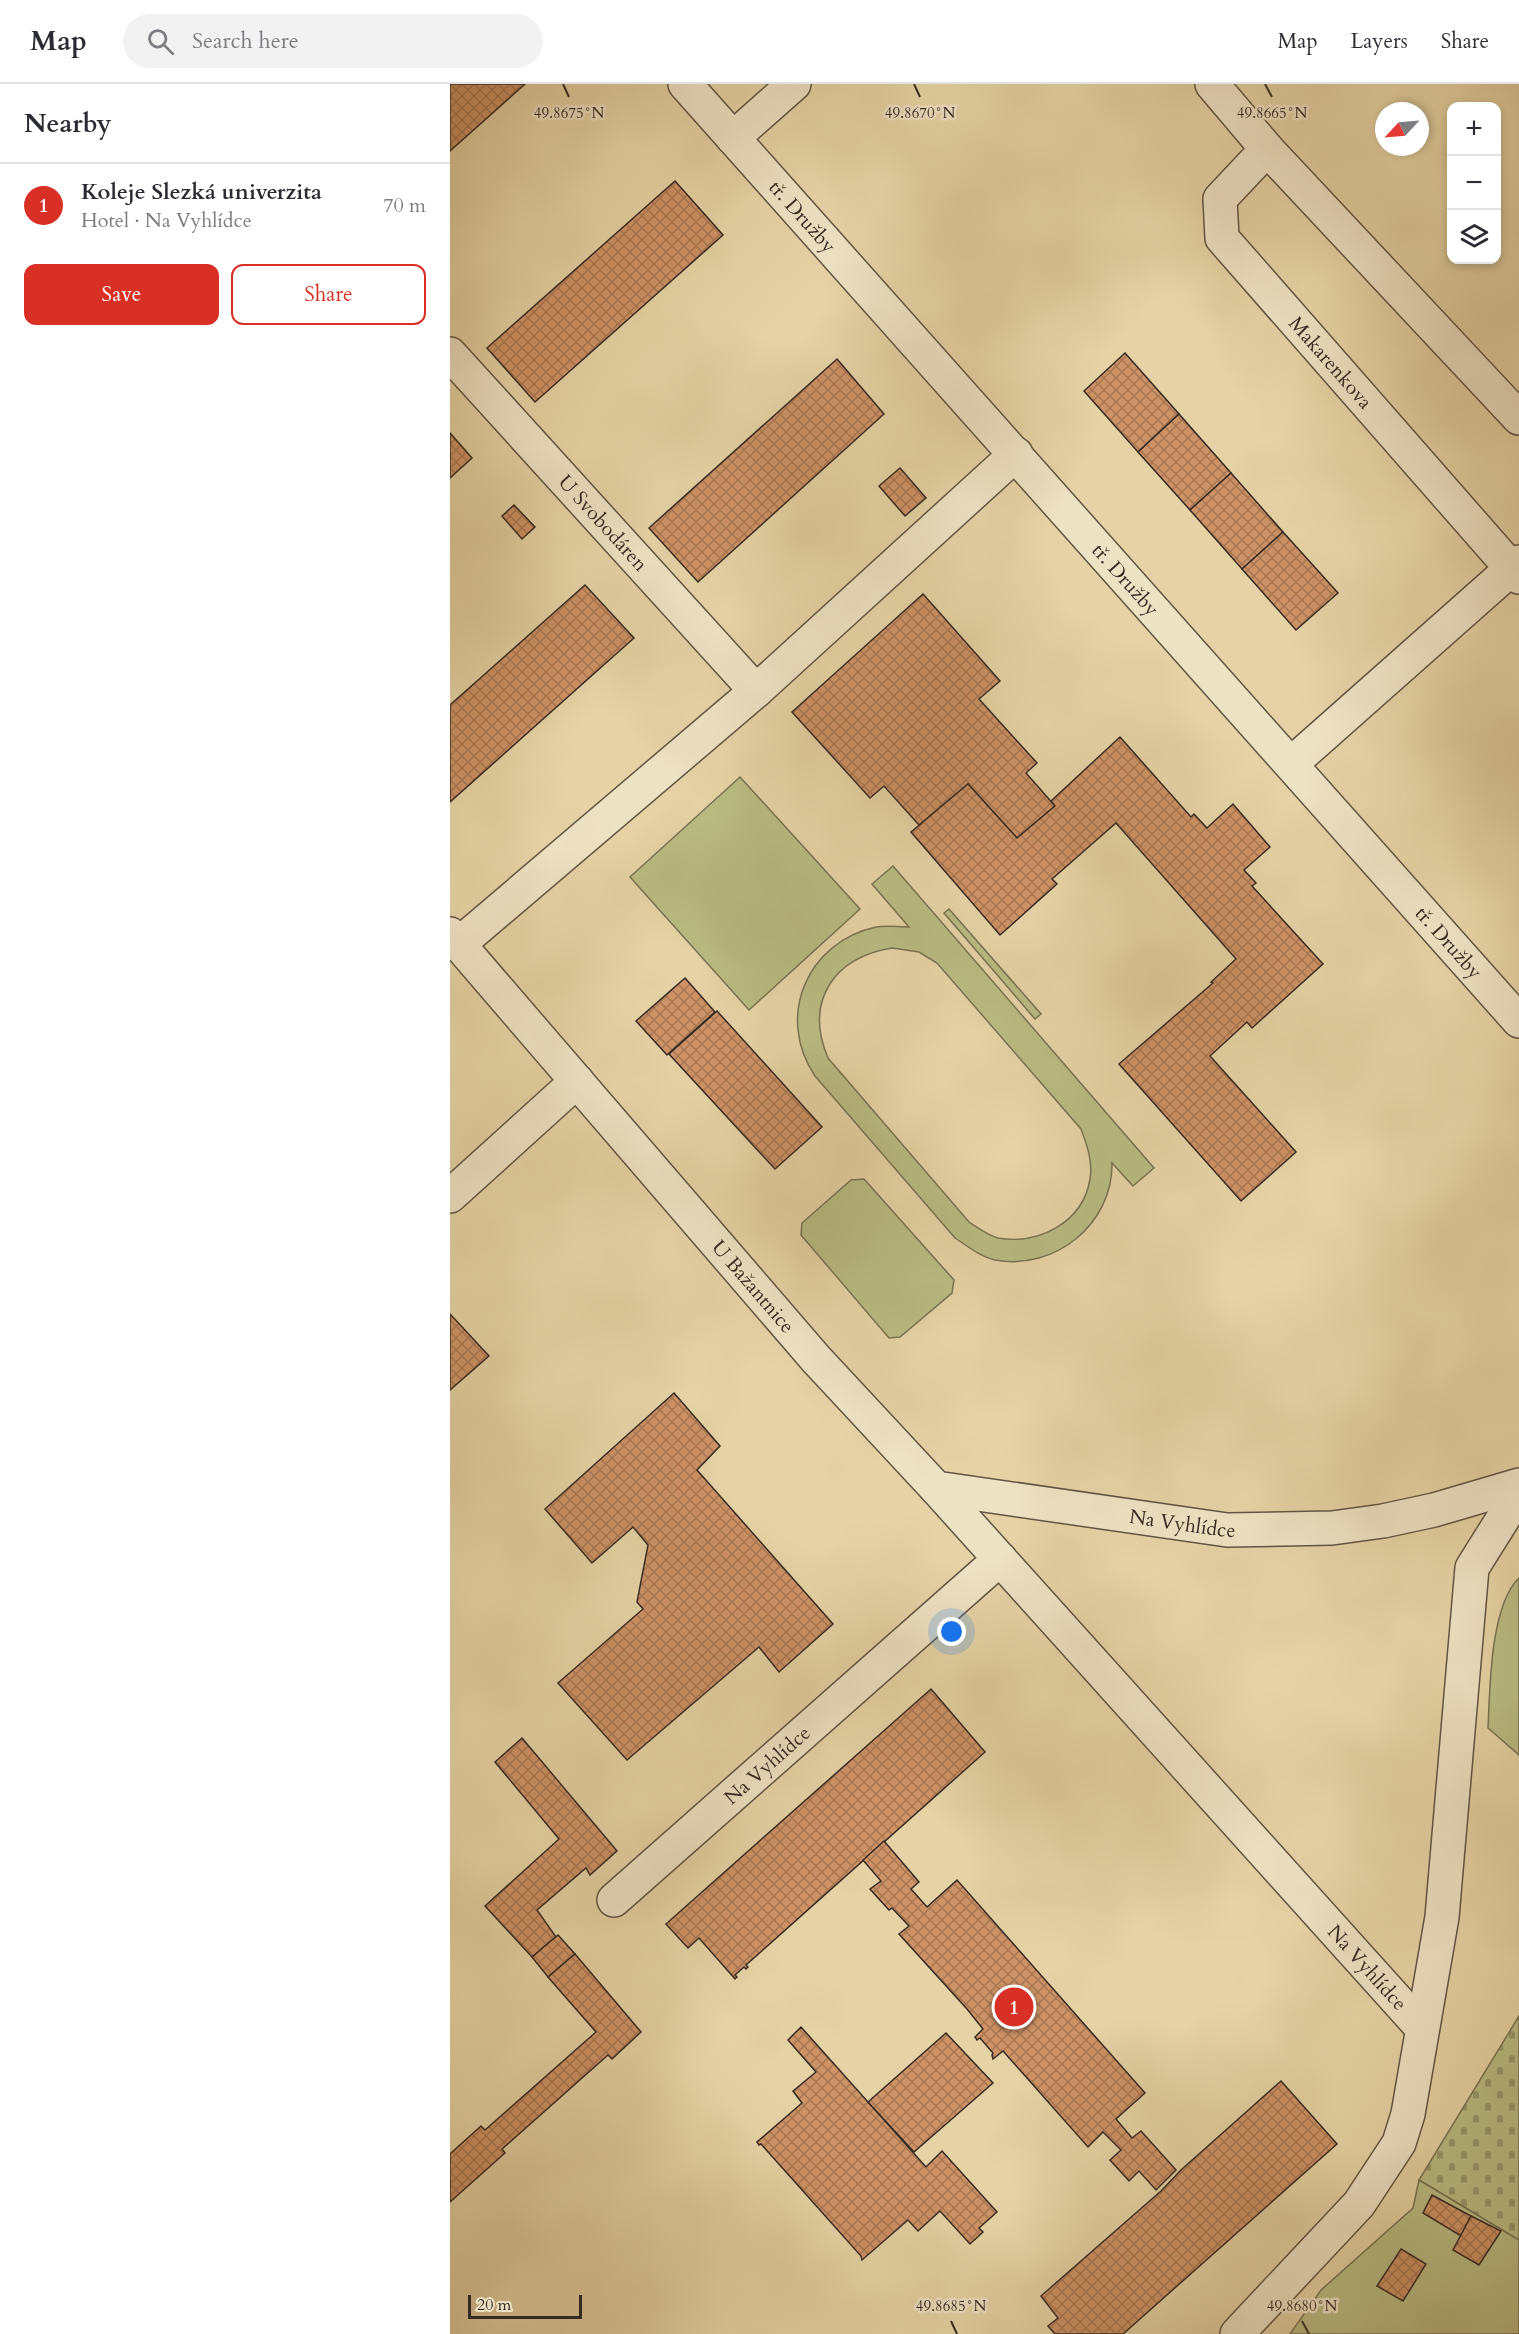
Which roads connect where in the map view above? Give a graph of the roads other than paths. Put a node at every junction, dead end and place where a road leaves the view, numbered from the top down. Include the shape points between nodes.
1 (685, 84) edge
2 (794, 84) edge
3 (1212, 84) edge
4 (734, 138) junction
5 (1267, 149) junction
6 (450, 354) edge
7 (1519, 418) edge
8 (1016, 454) junction
9 (1517, 569) edge
10 (756, 691) junction
11 (1291, 764) junction
12 (455, 939) edge
13 (1519, 1020) edge
14 (577, 1081) junction
15 (450, 1196) edge
16 (1519, 1485) edge
17 (936, 1488) junction
18 (1519, 1493) edge
19 (1000, 1559) junction
20 (614, 1900) dead end
21 (1422, 2028) junction
22 (1237, 2334) edge

1 - 4 street, tř. Družby
2 - 4 street
3 - 5 street
4 - 8 street, tř. Družby
5 - 7 street
5 - 9 street, Makarenkova via 1220,200 1222,238
6 - 10 street, U Svobodáren
8 - 10 street
8 - 11 street, tř. Družby
9 - 11 street, Makarenkova
10 - 12 street
11 - 13 street, tř. Družby
12 - 14 street, U Bažantnice
14 - 15 street
14 - 17 street, U Bažantnice via 816,1359
16 - 17 street, Na Vyhlídce via 1383,1521 1332,1528 1227,1530
17 - 19 street, Na Vyhlídce
18 - 21 street, Na Vyhlídce via 1472,1568 1442,1917
19 - 20 street, Na Vyhlídce
19 - 21 street, Na Vyhlídce
21 - 22 street, Na Vyhlídce via 1408,2114 1399,2143 1359,2204

